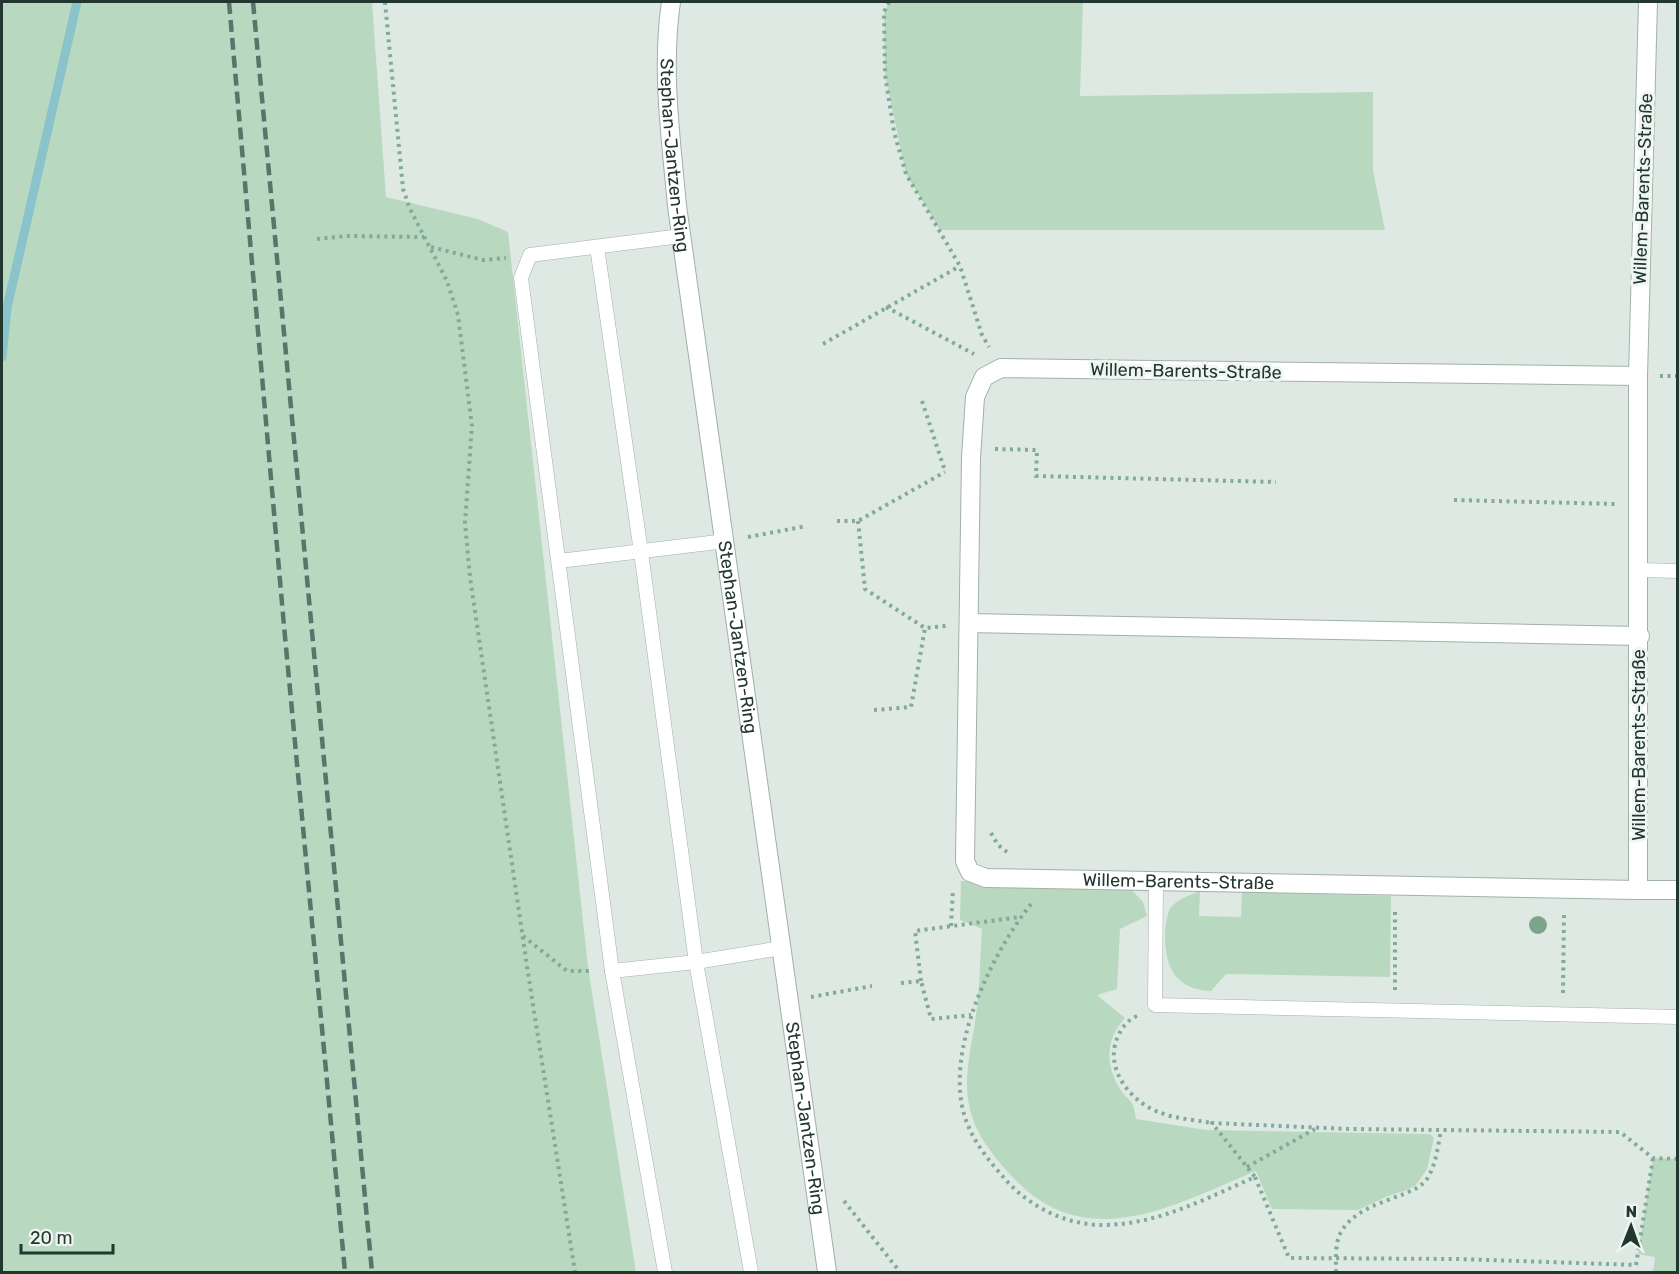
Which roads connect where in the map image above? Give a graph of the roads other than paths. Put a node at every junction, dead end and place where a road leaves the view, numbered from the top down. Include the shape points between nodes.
1 (671, 2) edge
2 (1648, 2) edge
3 (681, 236) junction
4 (597, 247) junction
5 (1638, 376) junction
6 (726, 541) junction
7 (641, 552) junction
8 (559, 561) junction
9 (1639, 570) junction
10 (1677, 571) edge
11 (969, 623) junction
12 (1640, 636) junction
13 (1156, 881) junction
14 (1638, 890) junction
15 (1677, 890) edge
16 (781, 948) junction
17 (696, 962) junction
18 (612, 971) junction
19 (1677, 1017) edge
20 (665, 1272) edge
21 (751, 1272) edge
22 (827, 1272) edge

1 - 3 street, Stephan-Jantzen-Ring via 666,40 668,110
2 - 5 street, Willem-Barents-Straße
3 - 4 lane
3 - 6 street, Stephan-Jantzen-Ring
4 - 7 lane
4 - 8 lane via 530,255 521,279
5 - 9 street, Willem-Barents-Straße
5 - 11 street, Willem-Barents-Straße via 1001,368 984,377 975,397
6 - 7 lane
6 - 16 street, Stephan-Jantzen-Ring
7 - 8 lane
7 - 17 lane
8 - 18 lane
9 - 10 lane
9 - 12 street, Willem-Barents-Straße
11 - 12 street, Willem-Barents-Straße
11 - 13 street, Willem-Barents-Straße via 964,861 970,872 986,878
12 - 14 street, Willem-Barents-Straße
13 - 14 street, Willem-Barents-Straße
13 - 19 lane via 1155,1005
14 - 15 street, Willem-Barents-Straße
16 - 17 lane
16 - 22 street, Stephan-Jantzen-Ring
17 - 18 lane
17 - 21 lane
18 - 20 lane

